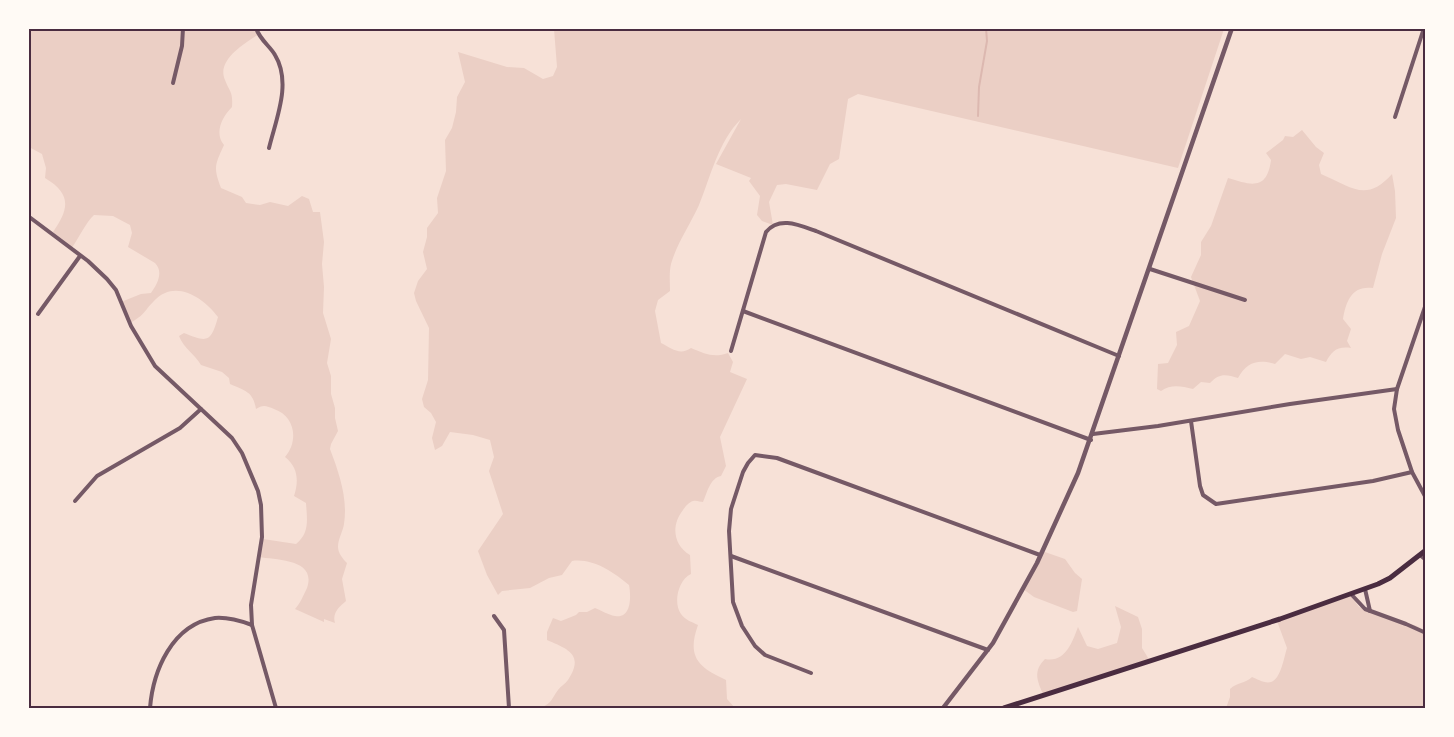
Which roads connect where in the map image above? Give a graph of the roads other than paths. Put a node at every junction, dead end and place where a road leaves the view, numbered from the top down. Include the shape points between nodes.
1 (183, 28) edge
2 (256, 28) edge
3 (1232, 28) edge
4 (1424, 28) edge
5 (173, 83) dead end
6 (1395, 117) dead end
7 (269, 148) dead end
8 (28, 216) edge
9 (81, 256) junction
10 (1150, 269) junction
11 (1245, 300) dead end
12 (1425, 304) edge
13 (743, 311) junction
14 (38, 315) dead end
15 (1423, 322) edge
16 (731, 351) dead end
17 (1119, 356) junction
18 (1396, 389) junction
19 (201, 409) junction
20 (1191, 421) junction
21 (1093, 434) junction
22 (1090, 440) junction
23 (1412, 472) junction
24 (1425, 498) edge
25 (75, 501) dead end
26 (1425, 550) edge
27 (1040, 555) junction
28 (1420, 555) junction
29 (731, 556) junction
30 (1425, 560) edge
31 (1365, 589) junction
32 (1351, 594) junction
33 (1370, 612) junction
34 (494, 616) dead end
35 (252, 625) junction
36 (1425, 633) edge
37 (988, 650) junction
38 (811, 674) dead end
39 (150, 708) edge
40 (276, 708) edge
41 (509, 708) edge
42 (943, 708) edge
43 (1004, 708) edge

1 - 5 street
2 - 7 street via 283,72 283,89
3 - 10 street
4 - 6 street
8 - 9 street
9 - 14 street
9 - 19 street via 116,290 131,326 159,371
10 - 11 street
10 - 17 street
12 - 15 street
13 - 16 street
13 - 17 street via 766,232 774,225 788,222
13 - 22 street
15 - 18 street
17 - 21 street
18 - 20 street
18 - 23 street via 1394,416
19 - 25 street via 180,428 97,476
19 - 35 street via 239,448 261,500 262,537 251,605
20 - 21 street
20 - 23 street via 1200,486 1203,495 1216,504
21 - 22 street
22 - 27 street
23 - 24 street
26 - 28 main road
27 - 29 street via 777,458 756,455 739,481 730,519
27 - 37 street
28 - 30 street
28 - 31 main road via 1390,578
29 - 37 street
29 - 38 street via 733,602 748,636 765,655
31 - 32 main road
31 - 33 street
32 - 33 street via 1359,606
32 - 43 main road
33 - 36 street
34 - 41 street via 504,630
35 - 39 street via 215,618 182,635 163,657
35 - 40 street
37 - 42 street

